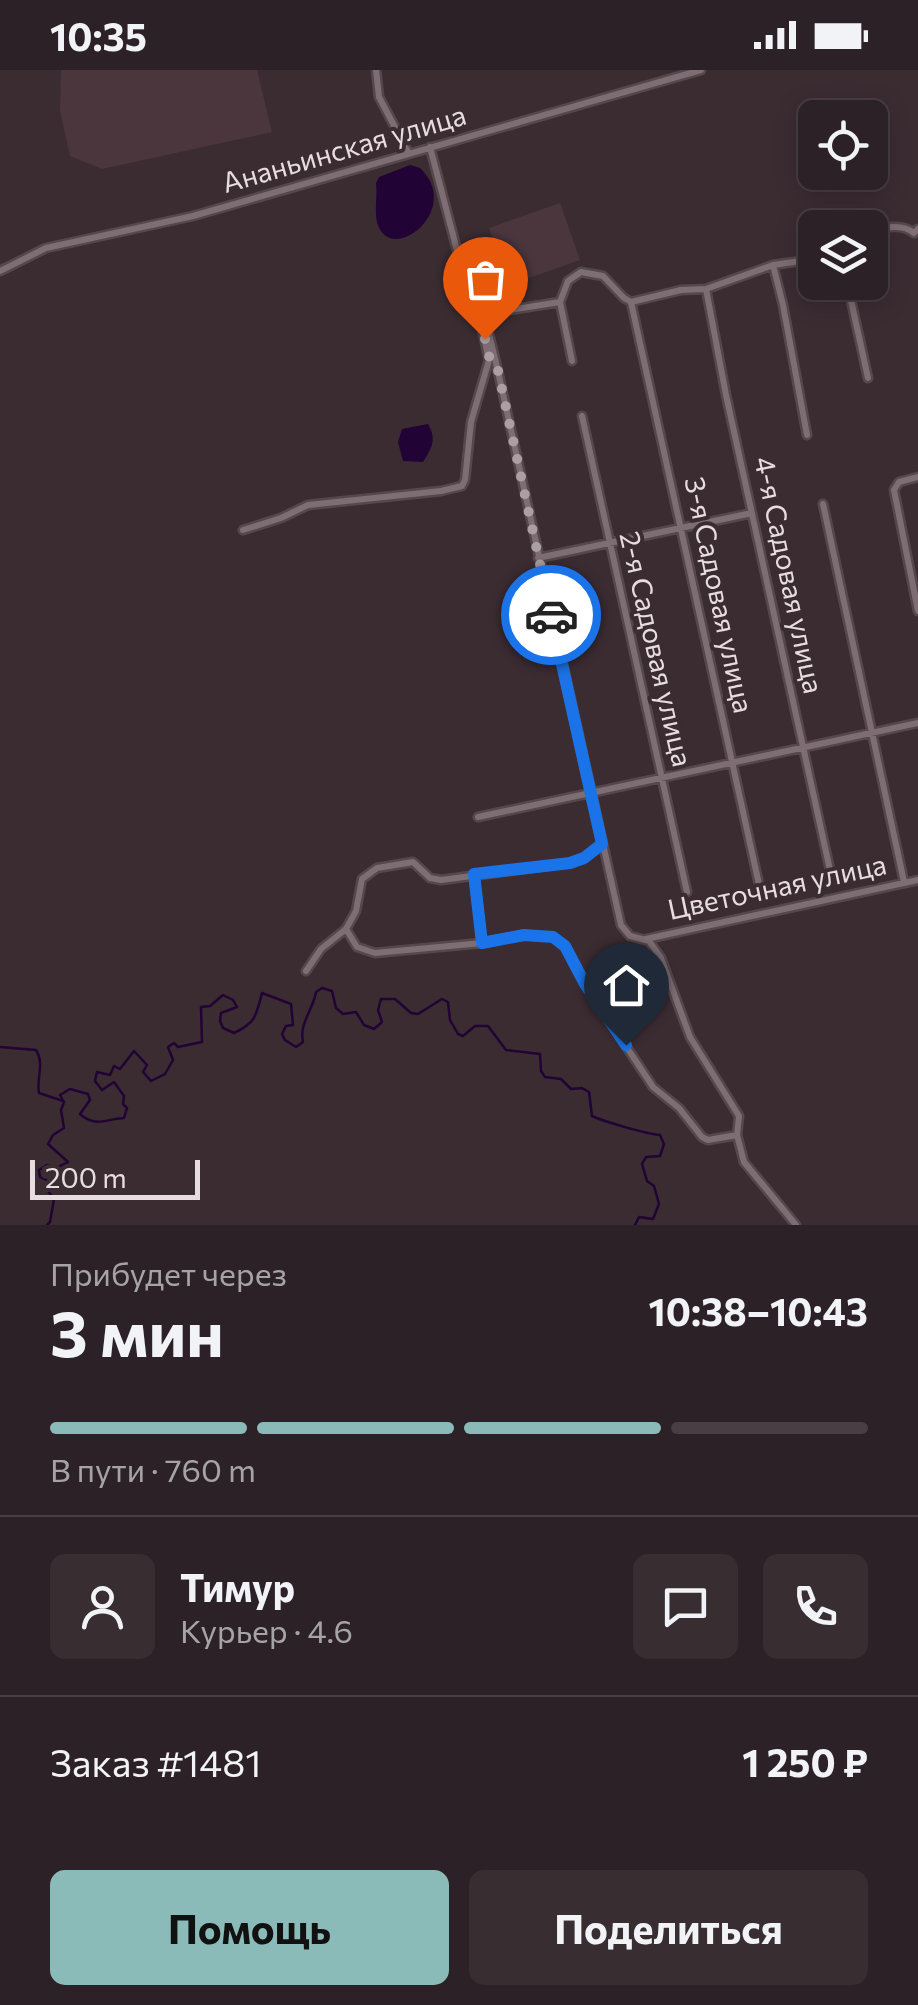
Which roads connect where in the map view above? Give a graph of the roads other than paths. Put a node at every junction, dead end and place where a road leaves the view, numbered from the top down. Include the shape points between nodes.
1 (376, 70) edge
2 (702, 70) edge
3 (430, 147) junction
4 (408, 152) junction
5 (888, 227) edge
6 (918, 228) edge
7 (798, 261) edge
8 (773, 265) junction
9 (0, 271) edge
10 (706, 289) junction
11 (851, 300) edge
12 (560, 302) junction
13 (632, 302) junction
14 (479, 314) junction
15 (572, 361) dead end
16 (494, 363) junction
17 (868, 378) dead end
18 (582, 416) dead end
19 (807, 435) dead end
20 (918, 477) edge
21 (823, 504) dead end
22 (752, 513) junction
23 (682, 528) junction
24 (243, 530) dead end
25 (610, 545) junction
26 (538, 558) junction
27 (918, 611) edge
28 (918, 723) edge
29 (870, 733) junction
30 (802, 748) junction
31 (732, 764) junction
32 (662, 779) junction
33 (591, 793) junction
34 (478, 816) dead end
35 (602, 844) junction
36 (830, 870) dead end
37 (474, 874) junction
38 (918, 880) edge
39 (904, 882) junction
40 (687, 892) dead end
41 (762, 898) dead end
42 (346, 928) junction
43 (645, 939) junction
44 (482, 943) junction
45 (306, 972) dead end
46 (738, 1135) junction
47 (796, 1225) edge

1 - 4 street via 383,106
2 - 3 street, Ананьинская улица
3 - 4 street, Ананьинская улица
3 - 14 street
4 - 9 street, Ананьинская улица via 193,216 60,244
5 - 6 street via 914,233
7 - 8 street
8 - 10 street
8 - 19 street
10 - 13 street
10 - 22 street, 4-я Садовая улица
11 - 17 street
12 - 13 street via 568,280 582,272 603,276
12 - 14 street
12 - 15 street
13 - 23 street, 3-я Садовая улица
14 - 16 street
16 - 24 street via 470,422 462,486 308,505
16 - 26 street
18 - 25 street, 2-я Садовая улица
20 - 27 street via 894,490
21 - 29 street
22 - 23 street
22 - 30 street, 4-я Садовая улица
23 - 25 street
23 - 31 street, 3-я Садовая улица
25 - 26 street
25 - 32 street, 2-я Садовая улица
26 - 33 street
28 - 29 street
29 - 30 street
29 - 39 street
30 - 31 street
30 - 36 street, 4-я Садовая улица
31 - 32 street
31 - 41 street, 3-я Садовая улица
32 - 33 street
32 - 40 street, 2-я Садовая улица
33 - 34 street
33 - 35 street
35 - 37 street via 570,863
35 - 43 street via 621,925
37 - 42 street via 435,880 406,861 377,868 362,879
37 - 44 street
38 - 39 street, Цветочная улица
39 - 43 street, Цветочная улица
42 - 44 street via 358,947 376,953
42 - 45 street via 320,949
43 - 46 street via 661,958 690,1038 739,1116
44 - 46 street via 524,935 553,937 565,946 652,1088 702,1137
46 - 47 street via 744,1162

